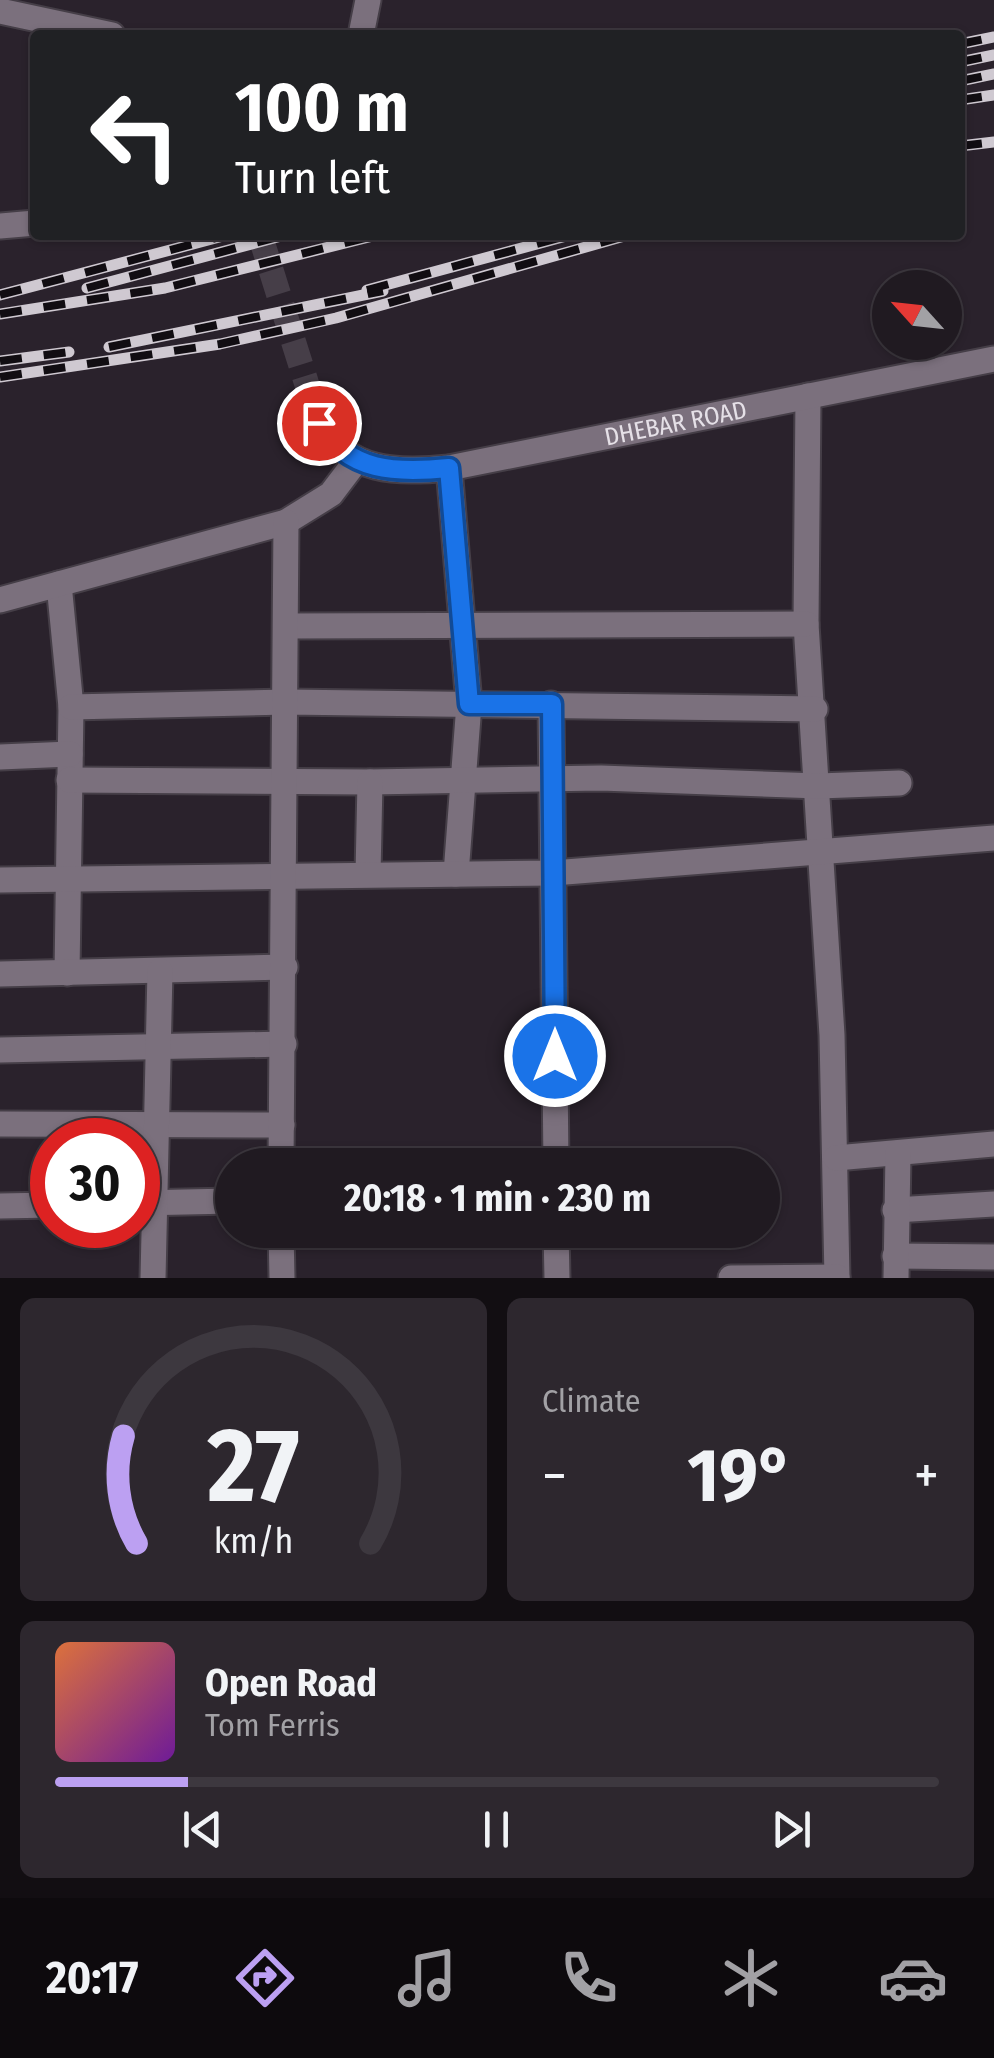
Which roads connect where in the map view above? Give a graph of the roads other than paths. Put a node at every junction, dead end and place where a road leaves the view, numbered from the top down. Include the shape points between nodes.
1 (368, 0) edge
2 (0, 11) edge
3 (89, 30) edge
4 (362, 30) edge
5 (30, 223) edge
6 (0, 226) edge
7 (994, 360) edge
8 (808, 396) junction
9 (319, 423) tunnel mouth
10 (356, 461) junction
11 (449, 468) junction
12 (286, 522) junction
13 (59, 584) junction
14 (0, 600) edge
15 (806, 624) junction
16 (461, 625) junction
17 (288, 626) junction
18 (287, 702) junction
19 (469, 704) junction
20 (552, 704) junction
21 (71, 707) junction
22 (815, 708) junction
23 (0, 757) edge
24 (70, 767) junction
25 (552, 779) junction
26 (464, 780) junction
27 (286, 782) junction
28 (370, 782) junction
29 (899, 783) dead end
30 (820, 786) junction
31 (994, 838) edge
32 (822, 854) junction
33 (553, 873) junction
34 (368, 874) junction
35 (456, 874) junction
36 (283, 875) junction
37 (66, 878) junction
38 (0, 880) edge
39 (286, 967) junction
40 (160, 970) junction
41 (66, 973) junction
42 (0, 974) edge
43 (284, 1044) junction
44 (159, 1048) junction
45 (0, 1050) edge
46 (156, 1118) edge
47 (0, 1124) edge
48 (30, 1124) edge
49 (160, 1124) edge
50 (282, 1125) junction
51 (994, 1144) edge
52 (281, 1148) edge
53 (556, 1148) edge
54 (898, 1154) junction
55 (836, 1158) junction
56 (215, 1201) edge
57 (160, 1202) edge
58 (994, 1204) edge
59 (30, 1205) edge
60 (0, 1206) edge
61 (895, 1210) junction
62 (151, 1248) edge
63 (281, 1248) edge
64 (556, 1248) edge
65 (994, 1258) edge
66 (895, 1267) edge
67 (153, 1278) edge
68 (282, 1278) edge
69 (557, 1278) edge
70 (731, 1278) edge
71 (837, 1278) edge

1 - 4 street
2 - 3 street
5 - 6 street
7 - 8 street, DHEBAR ROAD
8 - 11 street, DHEBAR ROAD
8 - 15 street
9 - 10 street
10 - 11 street, DHEBAR ROAD via 388,470
10 - 12 street via 331,494
11 - 16 street
12 - 13 street
12 - 17 street
13 - 14 street
13 - 21 street
15 - 16 street
15 - 22 street
16 - 17 street
16 - 19 street
17 - 18 street
18 - 19 street
18 - 21 street
18 - 27 street
19 - 20 street
19 - 26 street
20 - 22 street
20 - 25 street
21 - 24 street
22 - 30 street
23 - 24 street
24 - 27 street
24 - 37 street
25 - 26 street
25 - 30 street
25 - 33 street
26 - 28 street
26 - 35 street
27 - 28 street
27 - 36 street
28 - 34 street
29 - 30 street
30 - 32 street
31 - 32 street
32 - 33 street
32 - 55 street
33 - 35 street
33 - 53 street
34 - 35 street
34 - 36 street
36 - 37 street
36 - 39 street
37 - 38 street
37 - 41 street
39 - 40 street
39 - 43 street
40 - 41 street
40 - 44 street
41 - 42 street
43 - 44 street
43 - 50 street
44 - 45 street
44 - 46 street
47 - 48 street
49 - 50 street
50 - 52 street
51 - 54 street
54 - 55 street
54 - 61 street
55 - 71 street
56 - 57 street
58 - 61 street
59 - 60 street
61 - 66 street
62 - 67 street
63 - 68 street
64 - 69 street
65 - 66 street
70 - 71 street

